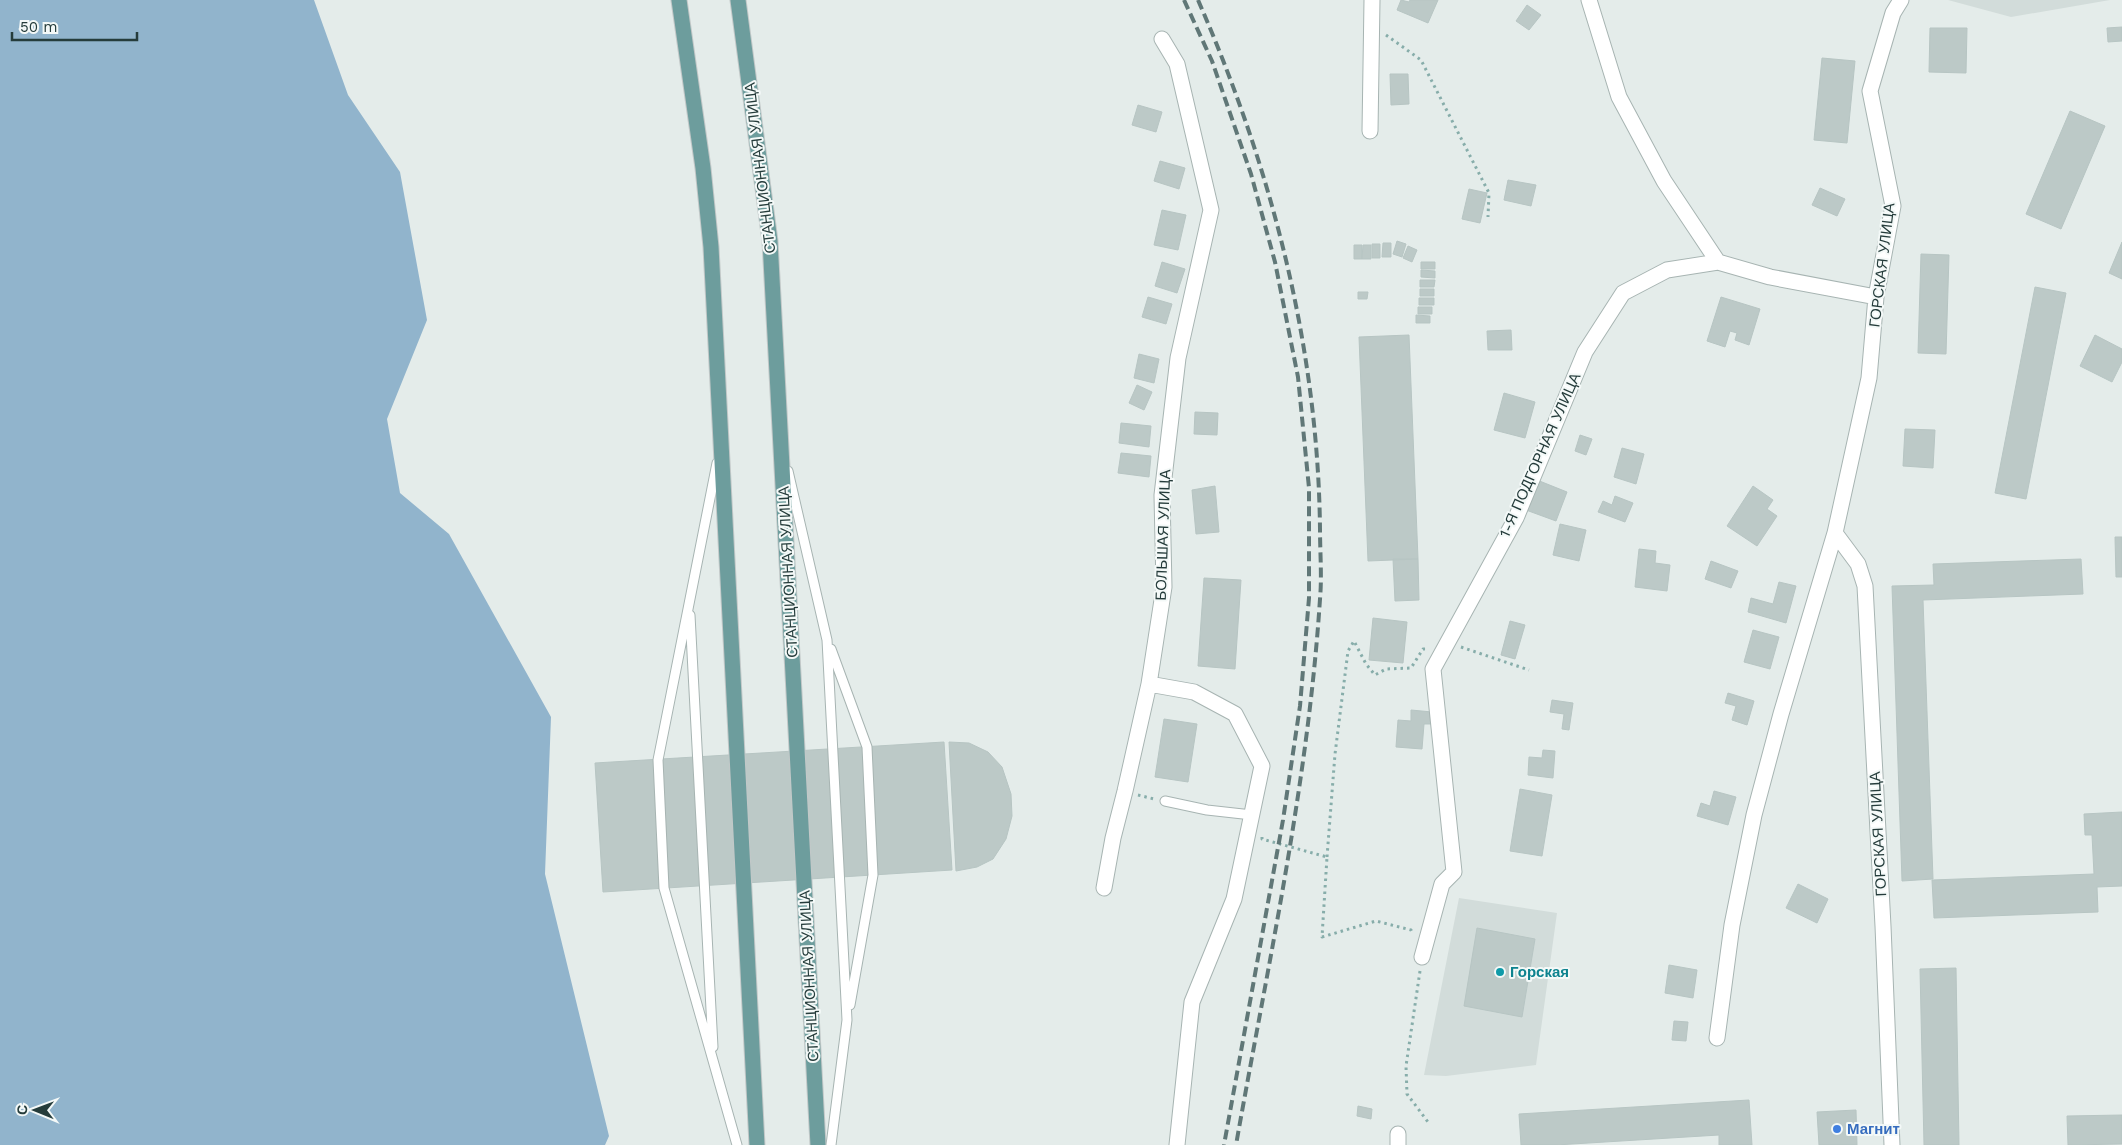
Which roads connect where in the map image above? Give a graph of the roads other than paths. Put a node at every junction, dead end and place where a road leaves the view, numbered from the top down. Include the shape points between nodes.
1 (679, 0) edge
2 (738, 0) edge
3 (1372, 0) edge
4 (1589, 0) edge
5 (1901, 0) edge
6 (1162, 39) dead end
7 (1370, 131) dead end
8 (1718, 262) junction
9 (1876, 297) junction
10 (780, 440) junction
11 (721, 446) junction
12 (1835, 533) junction
13 (689, 602) junction
14 (827, 640) junction
15 (1149, 684) junction
16 (1165, 801) dead end
17 (1252, 815) junction
18 (1104, 888) dead end
19 (1422, 957) road end
20 (847, 1020) junction
21 (1717, 1038) dead end
22 (714, 1063) junction
23 (737, 1145) edge
24 (757, 1145) edge
25 (818, 1145) edge
26 (831, 1145) edge
27 (1177, 1145) edge
28 (1892, 1145) edge

1 - 11 main road via 710,238
2 - 10 main road, СТАНЦИОННАЯ УЛИЦА via 770,241
3 - 7 street
4 - 8 street via 1619,97 1664,181
5 - 9 street, ГОРСКАЯ УЛИЦА via 1870,91 1893,206
6 - 15 street, БОЛЬШАЯ УЛИЦА via 1177,64 1211,210 1178,358 1162,495 1164,587
8 - 9 street, 1-Я ПОДГОРНАЯ УЛИЦА via 1770,277
8 - 19 street, 1-Я ПОДГОРНАЯ УЛИЦА via 1667,270 1624,292 1585,352 1516,518 1433,669 1454,872 1442,884
9 - 12 street, ГОРСКАЯ УЛИЦА via 1869,378
10 - 14 lane
10 - 25 main road, СТАНЦИОННАЯ УЛИЦА
11 - 13 lane
11 - 24 main road
12 - 21 street, ГОРСКАЯ УЛИЦА via 1754,815 1732,925
12 - 28 street, ГОРСКАЯ УЛИЦА via 1858,564 1865,586
13 - 22 lane
13 - 22 lane via 658,760 664,888
14 - 20 lane
14 - 20 lane via 867,747 873,875
15 - 17 street via 1194,692 1235,714 1262,766
15 - 18 street, БОЛЬШАЯ УЛИЦА via 1112,838
16 - 17 lane
17 - 27 street via 1234,899 1192,1002
20 - 26 lane
22 - 23 lane

